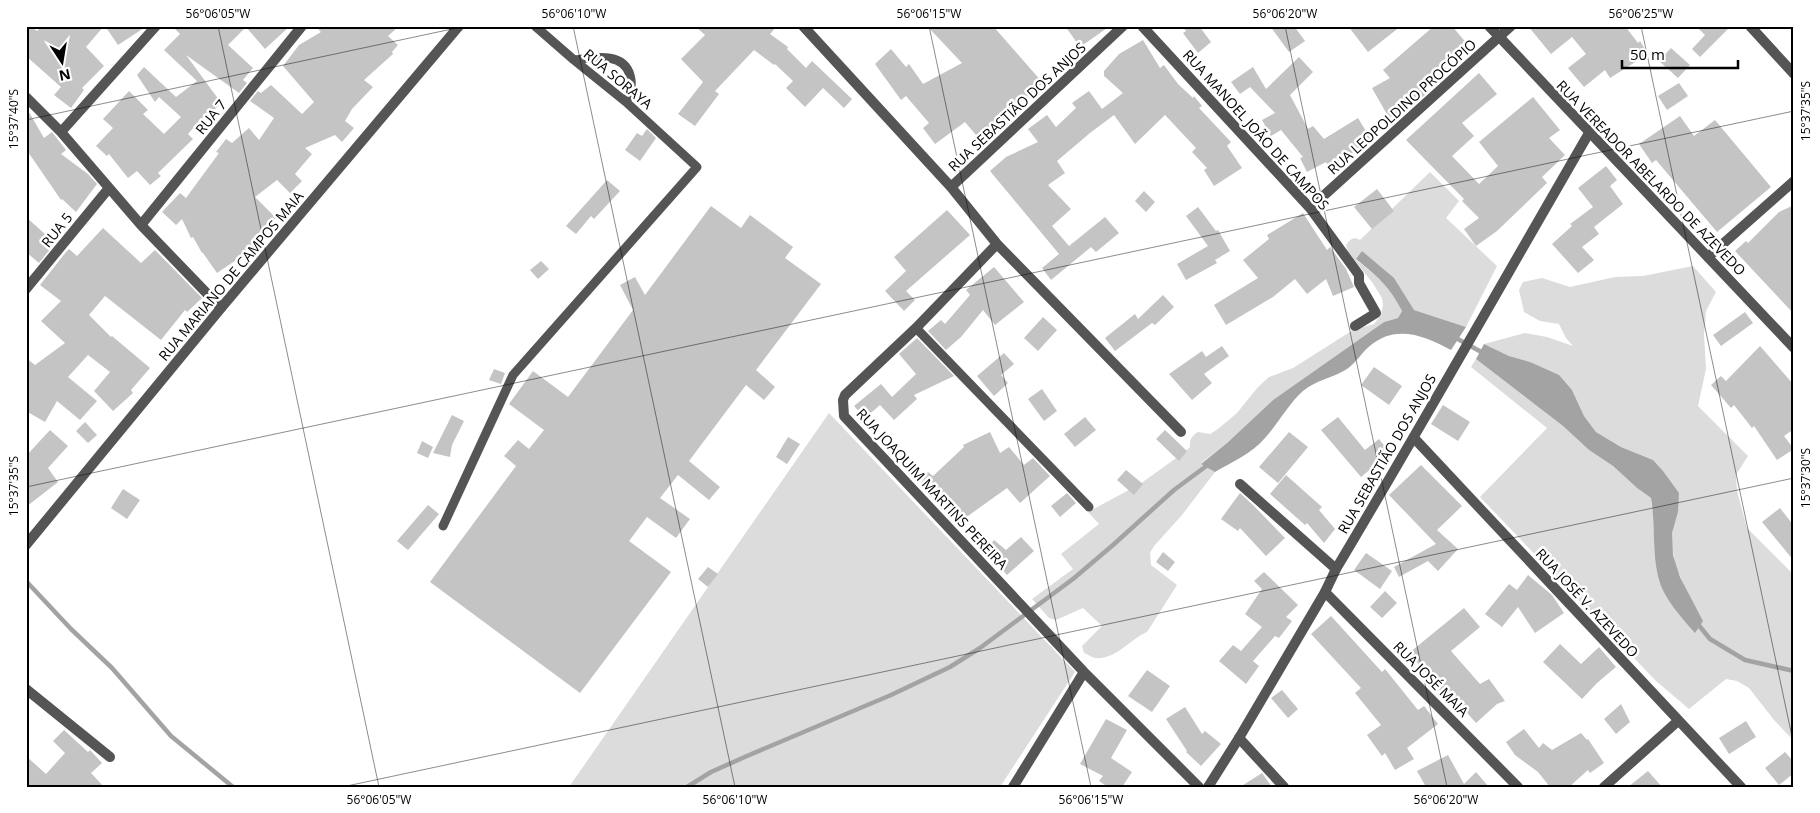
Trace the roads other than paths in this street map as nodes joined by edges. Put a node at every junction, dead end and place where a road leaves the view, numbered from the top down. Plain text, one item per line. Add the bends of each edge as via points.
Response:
1 (156, 26) edge
2 (302, 26) edge
3 (459, 26) edge
4 (535, 26) edge
5 (803, 26) edge
6 (1123, 26) edge
7 (1142, 26) edge
8 (1489, 26) edge
9 (1511, 26) edge
10 (1750, 26) edge
11 (1500, 37) junction
12 (574, 60) junction
13 (1794, 74) edge
14 (26, 97) edge
15 (626, 102) junction
16 (61, 132) junction
17 (1589, 133) junction
18 (1794, 181) edge
19 (951, 187) junction
20 (109, 188) junction
21 (1310, 208) junction
22 (141, 224) junction
23 (997, 244) junction
24 (1708, 257) junction
25 (26, 289) edge
26 (221, 308) junction
27 (1355, 326) dead end
28 (916, 328) junction
29 (1794, 348) edge
30 (1181, 432) dead end
31 (1414, 438) junction
32 (1240, 484) dead end
33 (1089, 507) dead end
34 (443, 526) dead end
35 (26, 545) edge
36 (1336, 569) junction
37 (1325, 592) junction
38 (1084, 672) junction
39 (26, 689) edge
40 (1678, 721) junction
41 (1239, 738) junction
42 (110, 757) dead end
43 (1013, 787) edge
44 (1199, 787) edge
45 (1208, 787) edge
46 (1284, 787) edge
47 (1518, 787) edge
48 (1604, 787) edge
49 (1741, 787) edge

1 - 16 street
2 - 22 street, RUA 7
3 - 26 street, RUA MARIANO DE CAMPOS MAIA
4 - 12 lane, RUA SORAYA
5 - 19 street
6 - 19 street, RUA SEBASTIÃO DOS ANJOS
7 - 21 street, RUA MANOEL JOÃO DE CAMPOS
8 - 11 street, RUA VEREADOR ABELARDO DE AZEVEDO
9 - 11 street, RUA LEOPOLDINO PROCÓPIO
10 - 13 street
11 - 17 street, RUA VEREADOR ABELARDO DE AZEVEDO
11 - 21 street, RUA LEOPOLDINO PROCÓPIO
12 - 15 lane, RUA SORAYA
12 - 15 lane via 606,58 621,62 628,68 631,80 631,92
14 - 16 street
15 - 34 lane, RUA SORAYA via 696,167 513,375
16 - 20 street
17 - 24 street, RUA VEREADOR ABELARDO DE AZEVEDO
17 - 31 street, RUA SEBASTIÃO DOS ANJOS
18 - 24 street
19 - 23 street
20 - 22 street
20 - 25 street, RUA 5
21 - 27 street, RUA MANOEL JOÃO DE CAMPOS via 1359,275 1359,283 1376,313
22 - 26 street
23 - 28 street, RUA JOAQUIM MARTINS PEREIRA
23 - 30 street
24 - 29 street, RUA VEREADOR ABELARDO DE AZEVEDO
26 - 35 street, RUA MARIANO DE CAMPOS MAIA
28 - 33 lane
28 - 38 street, RUA JOAQUIM MARTINS PEREIRA via 845,395 844,416
31 - 36 street, RUA SEBASTIÃO DOS ANJOS
31 - 40 street, RUA JOSÉ V. AZEVEDO
32 - 36 street
36 - 37 street, RUA SEBASTIÃO DOS ANJOS
37 - 41 street, RUA SEBASTIÃO DOS ANJOS
37 - 47 street, RUA JOSÉ MAIA
38 - 43 street
38 - 44 street, RUA JOAQUIM MARTINS PEREIRA
39 - 42 street
40 - 48 street
40 - 49 street, RUA JOSÉ V. AZEVEDO
41 - 45 street, RUA SEBASTIÃO DOS ANJOS
41 - 46 street

